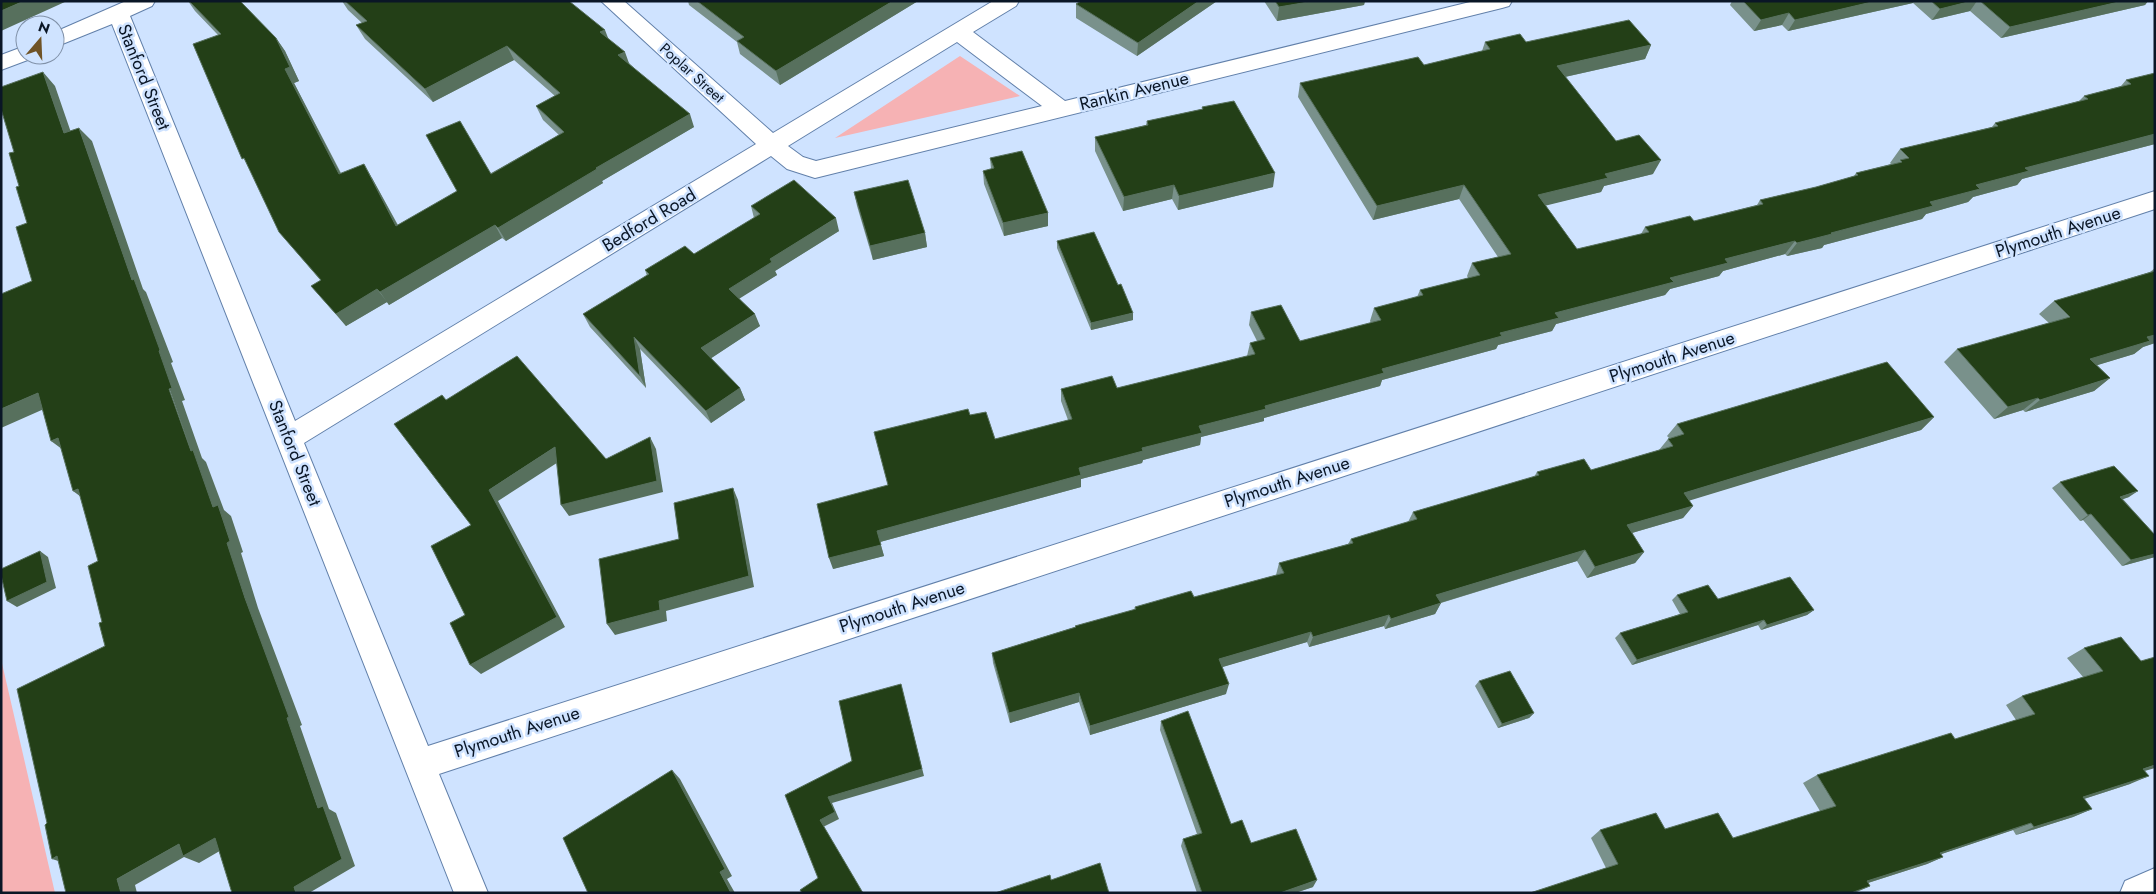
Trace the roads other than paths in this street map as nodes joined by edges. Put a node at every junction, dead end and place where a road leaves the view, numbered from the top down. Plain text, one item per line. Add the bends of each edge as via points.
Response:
1 (145, 1) edge
2 (611, 1) edge
3 (1009, 1) edge
4 (1502, 1) edge
5 (118, 13) junction
6 (958, 32) junction
7 (65, 36) edge
8 (15, 57) edge
9 (1, 63) edge
10 (1061, 109) junction
11 (772, 145) junction
12 (2155, 200) edge
13 (289, 438) junction
14 (420, 764) junction
15 (2155, 885) edge
16 (471, 893) edge
17 (2137, 893) edge

1 - 5 street
2 - 11 street, Poplar Street
3 - 6 street, Bedford Road
4 - 10 street, Rankin Avenue
5 - 7 street
5 - 13 street, Stanford Street
6 - 10 street
6 - 11 street, Bedford Road
8 - 9 street
10 - 11 street, Rankin Avenue via 815,170 794,163
11 - 13 street, Bedford Road
12 - 14 street, Plymouth Avenue
13 - 14 street, Stanford Street
14 - 16 street, Stanford Street
15 - 17 street

